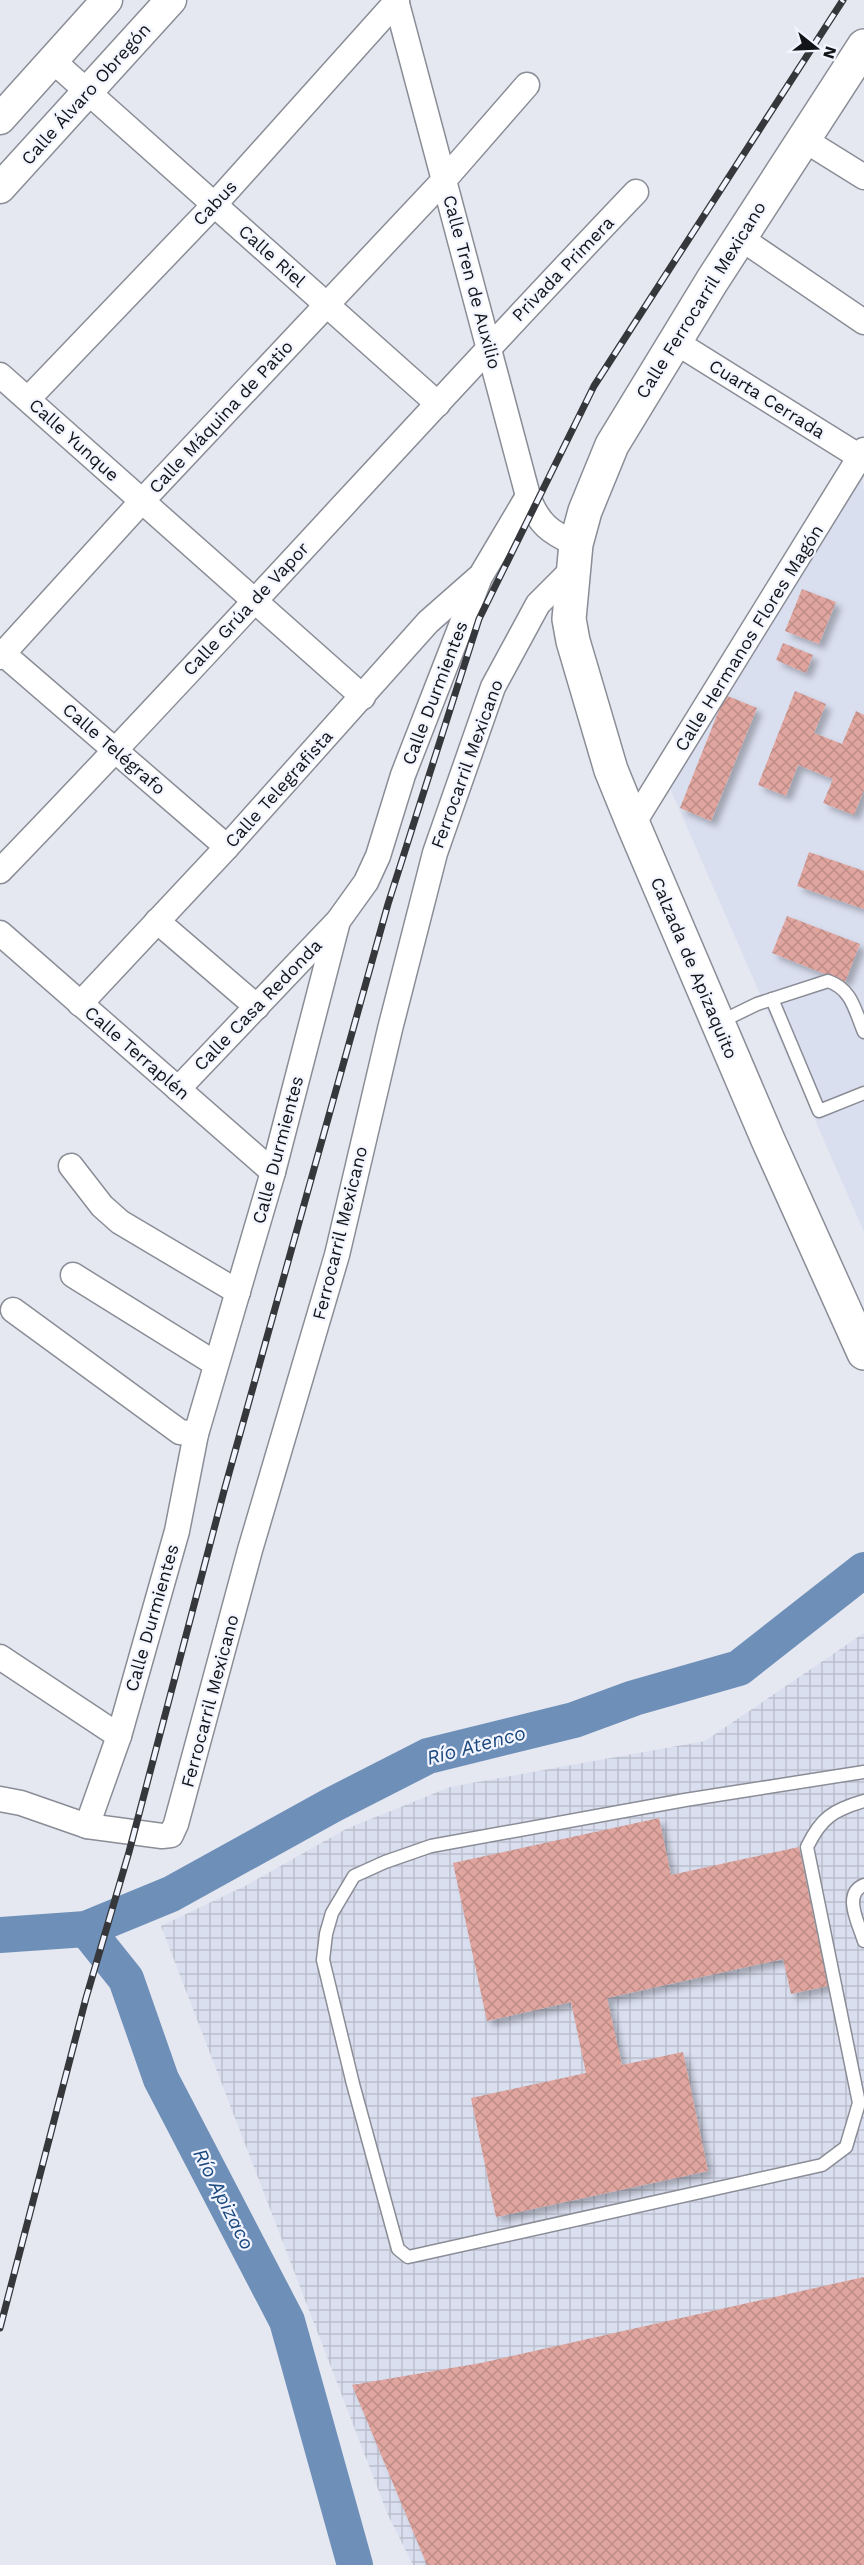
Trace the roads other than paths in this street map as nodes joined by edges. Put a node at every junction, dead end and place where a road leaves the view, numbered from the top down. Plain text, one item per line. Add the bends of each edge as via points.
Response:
1 (107, 0) edge
2 (171, 0) edge
3 (396, 0) edge
4 (864, 46) edge
5 (52, 60) junction
6 (527, 85) dead end
7 (88, 92) junction
8 (0, 119) edge
9 (803, 139) junction
10 (864, 177) edge
11 (445, 179) junction
12 (0, 188) edge
13 (636, 192) dead end
14 (214, 205) junction
15 (739, 237) junction
16 (327, 305) junction
17 (864, 322) edge
18 (674, 341) junction
19 (490, 346) junction
20 (0, 375) edge
21 (28, 399) junction
22 (438, 404) junction
23 (862, 454) edge
24 (528, 496) junction
25 (142, 501) junction
26 (574, 557) junction
27 (480, 577) junction
28 (254, 600) junction
29 (1, 654) edge
30 (363, 697) junction
31 (116, 751) junction
32 (633, 824) junction
33 (227, 847) junction
34 (0, 871) edge
35 (157, 921) junction
36 (338, 921) junction
37 (0, 933) edge
38 (772, 999) junction
39 (80, 1004) junction
40 (257, 1007) junction
41 (718, 1023) junction
42 (864, 1032) edge
43 (178, 1089) junction
44 (864, 1093) edge
45 (71, 1167) dead end
46 (273, 1173) junction
47 (73, 1275) dead end
48 (238, 1292) junction
49 (14, 1311) dead end
50 (864, 1353) edge
51 (216, 1364) junction
52 (196, 1434) junction
53 (0, 1657) edge
54 (119, 1736) junction
55 (864, 1772) edge
56 (0, 1799) edge
57 (864, 1801) edge
58 (87, 1826) junction
59 (864, 1885) edge
60 (864, 1941) edge

1 - 5 street
2 - 7 street, Calle Álvaro Obregón
3 - 11 street, Calle Tren de Auxilio
3 - 14 street, Cabus
4 - 9 main road, Calle Ferrocarril Mexicano
5 - 7 street, Calle Riel
5 - 8 street
6 - 11 street, Calle Máquina de Patio
7 - 12 street, Calle Álvaro Obregón
7 - 14 street, Calle Riel
9 - 10 street
9 - 15 main road, Calle Ferrocarril Mexicano
11 - 16 street, Calle Máquina de Patio
11 - 19 street, Calle Tren de Auxilio
13 - 19 street, Privada Primera
14 - 16 street, Calle Riel
14 - 21 street, Cabus
15 - 17 street
15 - 18 main road, Calle Ferrocarril Mexicano
16 - 22 street, Calle Riel
16 - 25 street, Calle Máquina de Patio
18 - 23 street, Cuarta Cerrada
18 - 26 main road, Calle Ferrocarril Mexicano via 612,445 585,511
19 - 22 street, Calle Grúa de Vapor
19 - 24 street, Calle Tren de Auxilio
20 - 21 street, Calle Yunque
21 - 25 street, Calle Yunque
22 - 28 street, Calle Grúa de Vapor
23 - 32 street, Calle Hermanos Flores Magón
24 - 26 street, Calle Tren de Auxilio via 533,511
24 - 27 street, Calle Durmientes
25 - 28 street, Calle Yunque
25 - 29 street, Calle Máquina de Patio
26 - 32 main road, Calzada de Apizaquito via 569,619 573,641 611,770
26 - 58 street, Ferrocarril Mexicano via 538,604 493,687 435,853 337,1255 250,1550 176,1824 171,1834 162,1836
27 - 30 street, Calle Telegrafista via 428,622
27 - 36 street, Calle Durmientes via 403,775 378,856 366,882
28 - 30 street, Calle Yunque
28 - 31 street, Calle Grúa de Vapor
29 - 31 street, Calle Telégrafo
30 - 33 street, Calle Telegrafista
31 - 33 street, Calle Telégrafo
31 - 34 street, Calle Grúa de Vapor
32 - 41 main road, Calzada de Apizaquito
33 - 35 street, Calle Telegrafista
35 - 39 street, Calle Telegrafista
35 - 40 street
36 - 40 street, Calle Casa Redonda
36 - 46 street, Calle Durmientes
37 - 39 street, Calle Terraplén
38 - 41 lane
38 - 42 lane via 828,981 846,991
38 - 44 lane via 819,1111
39 - 43 street, Calle Terraplén
40 - 43 street, Calle Casa Redonda
41 - 50 main road, Calzada de Apizaquito
43 - 46 street, Calle Terraplén
45 - 48 street via 120,1222
46 - 48 street, Calle Durmientes
47 - 51 street
48 - 51 street, Calle Durmientes
49 - 52 street via 180,1432
51 - 52 street, Calle Durmientes
52 - 54 street, Calle Durmientes via 177,1531
53 - 54 street
54 - 58 street, Calle Durmientes
55 - 57 lane via 430,1846 354,1876 332,1913 323,1960 398,2249 408,2257 811,2167 846,2147 859,2103 807,1847 815,1830 829,1816
56 - 58 street, Ferrocarril Mexicano
59 - 60 lane via 851,1899

